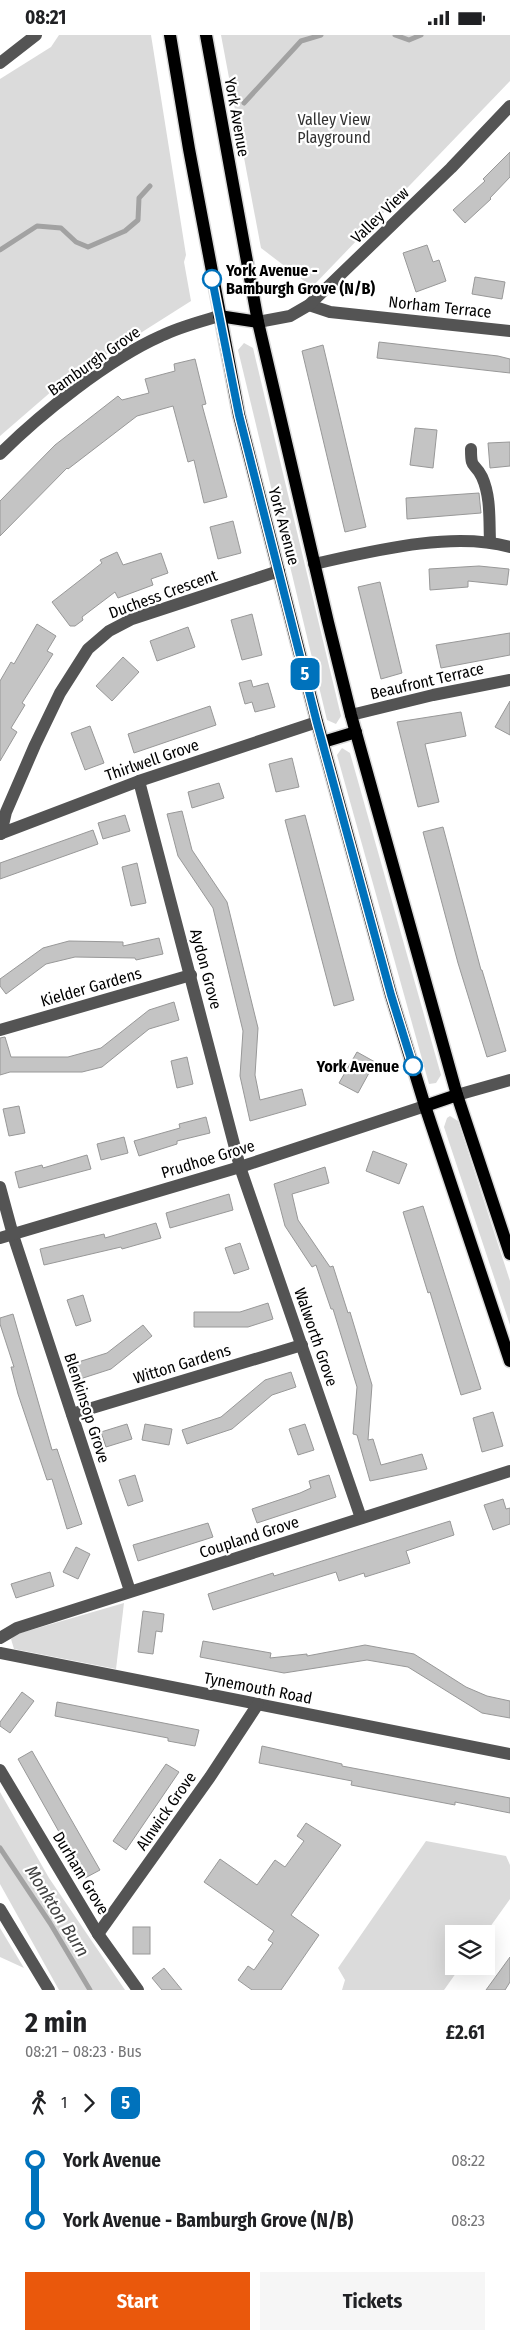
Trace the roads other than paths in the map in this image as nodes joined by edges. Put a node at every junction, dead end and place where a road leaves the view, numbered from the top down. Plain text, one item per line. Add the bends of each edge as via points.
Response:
1 (36, 35) edge
2 (170, 35) edge
3 (206, 35) edge
4 (0, 63) edge
5 (510, 106) edge
6 (309, 305) junction
7 (219, 316) junction
8 (258, 322) junction
9 (510, 331) edge
10 (471, 449) dead end
11 (0, 454) edge
12 (490, 541) junction
13 (510, 547) edge
14 (314, 564) junction
15 (279, 571) junction
16 (510, 680) edge
17 (352, 715) junction
18 (317, 723) junction
19 (356, 732) junction
20 (323, 743) junction
21 (139, 781) junction
22 (1, 834) edge
23 (191, 975) junction
24 (0, 1030) edge
25 (510, 1079) edge
26 (458, 1095) junction
27 (425, 1106) junction
28 (240, 1167) junction
29 (0, 1187) edge
30 (13, 1235) junction
31 (0, 1238) edge
32 (510, 1254) edge
33 (302, 1345) junction
34 (510, 1361) edge
35 (72, 1415) junction
36 (510, 1471) edge
37 (361, 1518) junction
38 (130, 1591) junction
39 (0, 1638) edge
40 (0, 1653) edge
41 (258, 1704) junction
42 (510, 1754) edge
43 (0, 1770) edge
44 (0, 1909) edge
45 (98, 1934) junction
46 (49, 1990) edge
47 (138, 1990) edge

1 - 4 street
2 - 7 main road, York Avenue
3 - 8 main road, York Avenue
5 - 6 street, Valley View via 451,168
6 - 8 street, Valley View via 290,316
6 - 9 street, Norham Terrace via 330,312
7 - 8 main road
7 - 11 street, Bamburgh Grove via 160,336 131,351 89,380
7 - 15 main road, York Avenue via 239,415
8 - 14 main road, York Avenue
10 - 12 street via 471,465 482,477 489,502
12 - 13 street
12 - 14 street via 425,544
14 - 17 main road, York Avenue
15 - 18 main road, York Avenue
15 - 22 street, Duchess Crescent via 132,619 109,631 88,649 60,693 35,745 6,812
16 - 17 street, Beaufront Terrace
17 - 19 main road, York Avenue
18 - 20 main road, York Avenue
18 - 21 street, Thirlwell Grove
19 - 20 main road
19 - 26 main road, York Avenue
20 - 27 main road, York Avenue via 391,995
21 - 22 street, Thirlwell Grove
21 - 23 street, Aydon Grove
23 - 24 street, Kielder Gardens
23 - 28 street, Aydon Grove
25 - 26 street
26 - 27 main road
26 - 32 main road, York Avenue
27 - 28 street, Prudhoe Grove
27 - 34 main road, York Avenue
28 - 30 street, Prudhoe Grove
28 - 33 street, Walworth Grove
29 - 30 street, Blenkinsop Grove
30 - 31 street, Prudhoe Grove
30 - 35 street, Blenkinsop Grove
33 - 35 street, Witton Gardens
33 - 37 street, Walworth Grove
35 - 38 street, Blenkinsop Grove
36 - 37 street, Coupland Grove
37 - 38 street, Coupland Grove
38 - 39 street, Coupland Grove via 17,1628
40 - 41 street, Tynemouth Road
41 - 42 street, Tynemouth Road
41 - 45 street, Alnwick Grove
43 - 45 street, Durham Grove
44 - 46 street
45 - 47 street, Durham Grove

